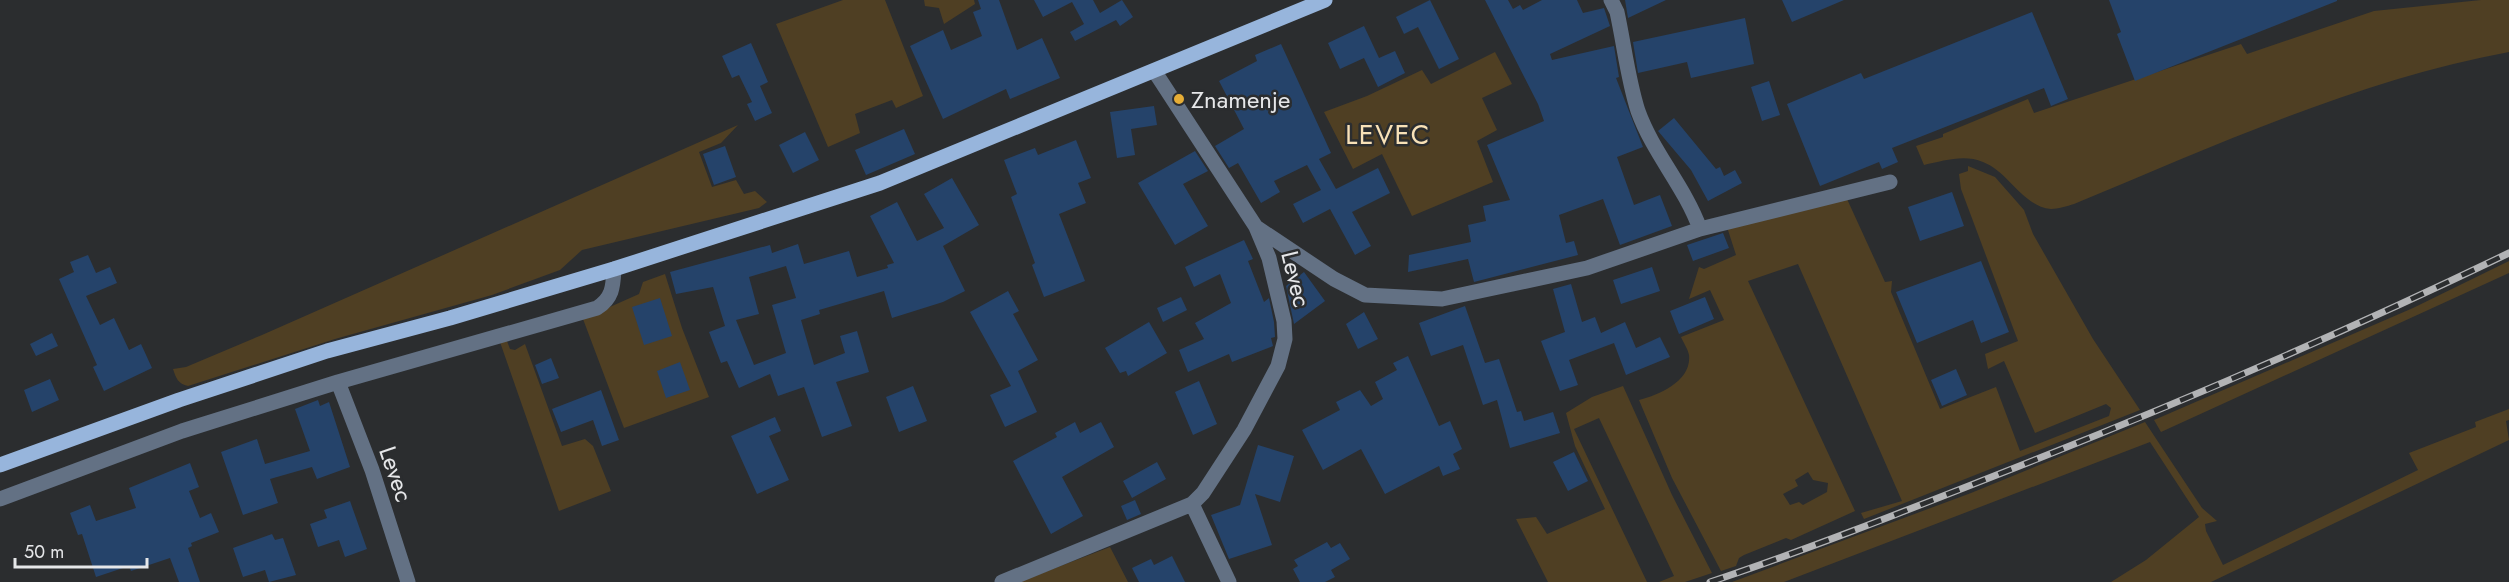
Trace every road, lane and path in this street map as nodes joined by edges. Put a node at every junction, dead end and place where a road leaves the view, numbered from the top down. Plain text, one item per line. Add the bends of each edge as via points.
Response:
1 (1325, 0) edge
2 (1611, 0) edge
3 (1155, 72) junction
4 (1890, 182) dead end
5 (1256, 226) junction
6 (1700, 229) junction
7 (614, 269) junction
8 (338, 382) junction
9 (0, 465) edge
10 (0, 499) edge
11 (1192, 504) junction
12 (408, 582) edge
13 (1002, 582) edge
14 (1229, 582) edge

1 - 3 main road
2 - 6 street via 1638,111
3 - 5 street, Levec
3 - 7 main road via 880,183
4 - 6 street
5 - 6 street via 1365,296 1442,299 1587,268
5 - 11 street, Levec via 1269,258 1285,339 1278,366 1244,430
7 - 8 street via 613,289 607,302 597,308
7 - 9 main road via 327,351
8 - 10 street via 182,431
8 - 12 street, Levec via 372,470
11 - 13 street, Levec
11 - 14 street

